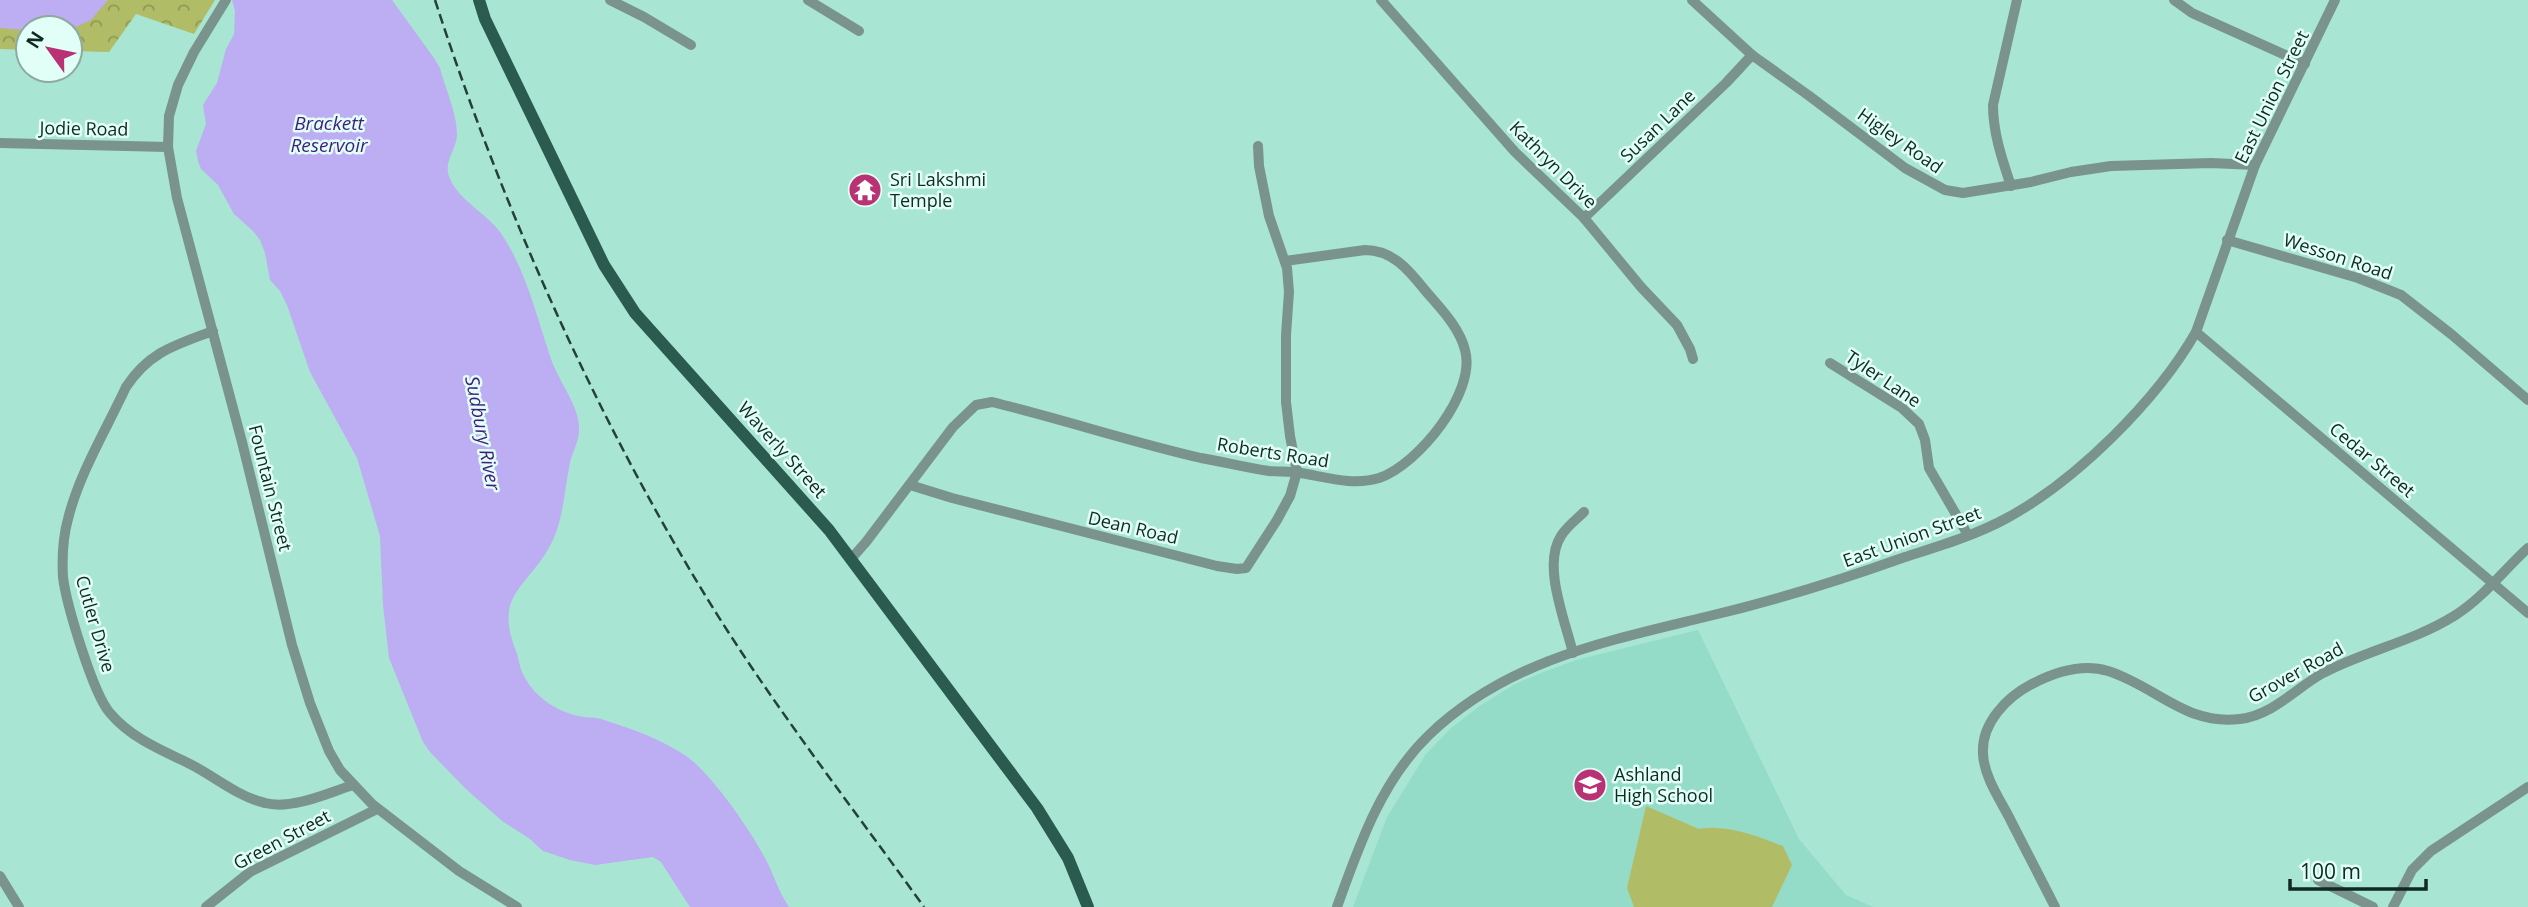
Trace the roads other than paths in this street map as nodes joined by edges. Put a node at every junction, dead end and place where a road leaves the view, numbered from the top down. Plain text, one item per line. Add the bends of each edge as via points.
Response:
1 (479, 0) edge
2 (610, 0) edge
3 (808, 0) edge
4 (1381, 0) edge
5 (1692, 0) edge
6 (2017, 0) edge
7 (2174, 0) edge
8 (2335, 0) edge
9 (225, 1) edge
10 (859, 31) dead end
11 (691, 45) dead end
12 (1752, 55) junction
13 (2305, 64) junction
14 (0, 143) edge
15 (1258, 146) dead end
16 (168, 147) junction
17 (2255, 165) junction
18 (2011, 186) junction
19 (1584, 218) junction
20 (2227, 240) junction
21 (1285, 261) junction
22 (213, 331) junction
23 (2196, 332) junction
24 (1693, 359) dead end
25 (1830, 363) dead end
26 (2528, 400) edge
27 (1297, 472) junction
28 (910, 485) junction
29 (1584, 512) dead end
30 (1968, 534) junction
31 (2528, 548) edge
32 (851, 559) junction
33 (2492, 582) junction
34 (2528, 612) edge
35 (1573, 653) junction
36 (353, 785) junction
37 (2528, 788) edge
38 (377, 809) junction
39 (0, 876) edge
40 (2318, 880) dead end
41 (19, 907) edge
42 (206, 907) edge
43 (517, 907) edge
44 (1088, 907) edge
45 (1337, 907) edge
46 (2055, 907) edge
47 (2373, 907) edge
48 (2393, 907) edge

1 - 32 main road, Waverly Street via 618,289
2 - 11 street
3 - 10 street
4 - 19 street, Kathryn Drive via 1515,152
5 - 12 street, Higley Road
6 - 18 street via 1993,105 1999,150
7 - 13 street
8 - 13 street, East Union Street
9 - 16 street, Fountain Street via 178,85 169,117
12 - 18 street, Higley Road via 1928,182 1963,193
12 - 19 street, Susan Lane
13 - 17 street, East Union Street
14 - 16 street, Jodie Road
15 - 21 street via 1269,216
16 - 22 street, Fountain Street
17 - 18 street, Higley Road via 2111,166
17 - 20 street, East Union Street
19 - 24 street, Kathryn Drive via 1676,325
20 - 23 street, East Union Street
20 - 26 street, Wesson Road via 2401,295
21 - 27 street via 1289,292 1286,402
21 - 27 street, Roberts Road via 1365,250 1389,254 1442,310 1466,352 1466,374 1457,400 1441,426 1404,462 1380,477 1356,482
22 - 36 street, Fountain Street via 303,680 329,751
22 - 36 street, Cutler Drive via 170,347 134,374 82,480 64,545 63,578 77,632 107,710 144,742 267,804
23 - 30 street, East Union Street via 2154,392 2080,466 2007,518
23 - 33 street, Cedar Street
25 - 30 street, Tyler Lane via 1902,408 1919,424 1929,468
27 - 28 street, Roberts Road via 1199,457 992,402 966,413
27 - 28 street, Dean Road via 1290,496 1253,559 1237,569
28 - 32 street, Roberts Road
29 - 35 street via 1560,537 1553,558
30 - 35 street, East Union Street via 1770,602
31 - 33 street, Grover Road
32 - 44 main road, Waverly Street via 1037,808 1068,858
33 - 34 street, Cedar Street
33 - 46 street, Grover Road via 2465,609 2442,623 2335,667 2254,716 2228,720 2196,716 2098,668 2059,672 2017,692 1993,719 1983,753 1992,785
35 - 45 street, East Union Street via 1495,685 1427,736 1401,767 1374,812
36 - 38 street, Fountain Street
37 - 48 street via 2431,851 2406,880
38 - 42 street, Green Street via 250,872
38 - 43 street, Fountain Street via 459,871
39 - 41 street
40 - 47 street

